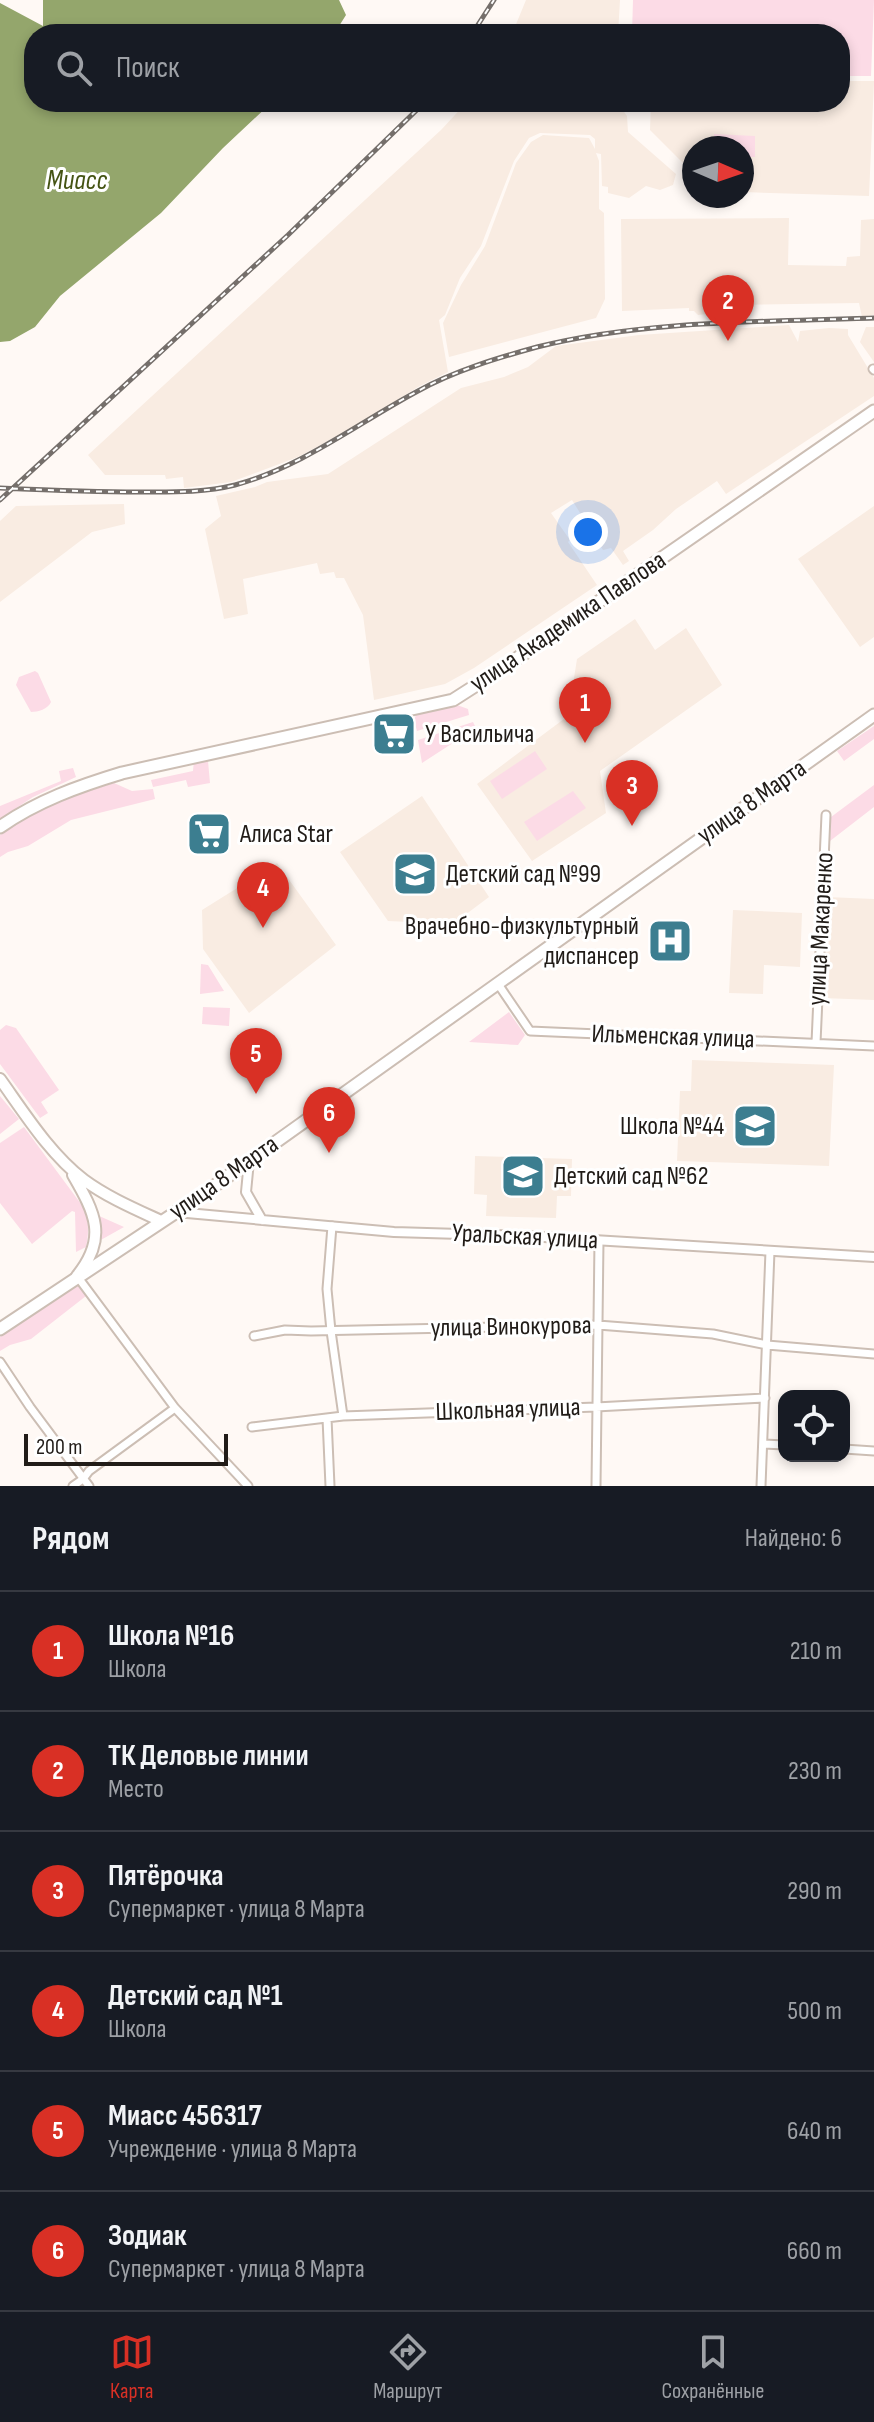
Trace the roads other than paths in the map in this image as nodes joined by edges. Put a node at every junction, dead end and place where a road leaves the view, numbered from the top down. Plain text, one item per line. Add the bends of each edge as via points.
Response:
1 (874, 411) edge
2 (874, 715) edge
3 (826, 815) dead end
4 (0, 827) edge
5 (498, 984) junction
6 (816, 1043) junction
7 (874, 1046) edge
8 (0, 1079) edge
9 (249, 1160) junction
10 (68, 1166) junction
11 (176, 1212) junction
12 (262, 1220) junction
13 (161, 1221) junction
14 (332, 1226) junction
15 (599, 1241) junction
16 (770, 1251) junction
17 (874, 1257) edge
18 (77, 1276) junction
19 (598, 1325) junction
20 (0, 1329) edge
21 (331, 1331) junction
22 (254, 1336) dead end
23 (767, 1345) junction
24 (874, 1354) edge
25 (0, 1362) edge
26 (765, 1398) junction
27 (596, 1407) junction
28 (175, 1408) junction
29 (343, 1416) junction
30 (327, 1418) junction
31 (252, 1427) dead end
32 (764, 1444) junction
33 (778, 1445) edge
34 (850, 1449) edge
35 (874, 1451) edge
36 (83, 1479) junction
37 (73, 1486) edge
38 (89, 1486) edge
39 (248, 1486) edge
40 (330, 1486) edge
41 (596, 1486) edge
42 (761, 1486) edge

1 - 4 main road, улица Академика Павлова via 453,700 122,773 81,785
2 - 5 main road, улица 8 Марта
3 - 6 street, улица Макаренко
5 - 6 street, Ильменская улица via 530,1031
5 - 9 main road, улица 8 Марта
6 - 7 street, Ильменская улица
8 - 10 main road
9 - 11 main road, улица 8 Марта
9 - 12 street via 246,1192
10 - 13 main road via 96,1188
10 - 18 main road via 92,1208 95,1226 95,1247
11 - 12 street, Уральская улица
11 - 13 main road, улица 8 Марта
12 - 14 street, Уральская улица
13 - 18 main road, улица 8 Марта
14 - 15 street, Уральская улица
14 - 21 street via 327,1289
15 - 16 street, Уральская улица
15 - 19 street
16 - 17 street, Уральская улица
16 - 23 street
18 - 20 main road, улица 8 Марта
18 - 28 street
19 - 21 street, улица Винокурова
19 - 23 street, улица Винокурова via 713,1334
19 - 27 street
21 - 22 street, улица Винокурова
21 - 29 street
23 - 24 street, улица Винокурова
23 - 26 street
25 - 36 street
26 - 27 street, Школьная улица
26 - 32 street
27 - 29 street, Школьная улица
27 - 41 street
28 - 36 street
28 - 39 street
29 - 30 street, Школьная улица
30 - 31 street, Школьная улица
30 - 40 street
32 - 33 street
32 - 42 street
34 - 35 street
36 - 37 street
36 - 38 street

